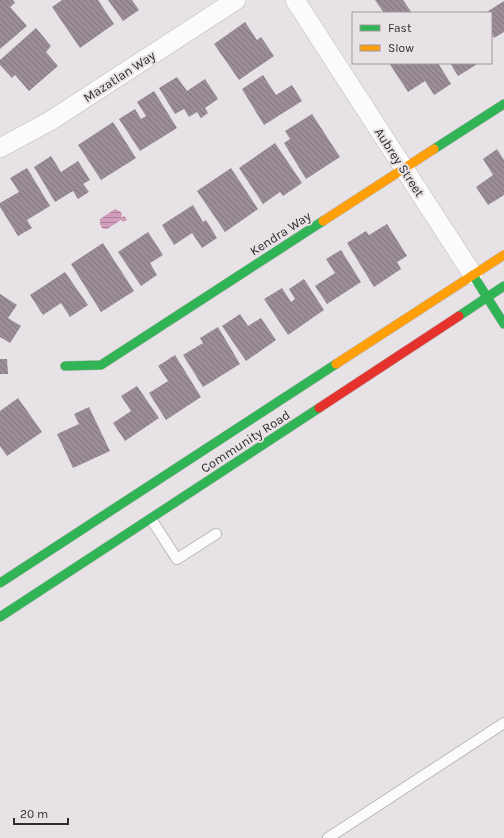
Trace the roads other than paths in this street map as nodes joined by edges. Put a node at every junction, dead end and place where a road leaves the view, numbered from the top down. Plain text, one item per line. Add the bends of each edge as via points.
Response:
1 (236, 0) edge
2 (295, 0) edge
3 (504, 104) edge
4 (0, 148) edge
5 (404, 168) junction
6 (504, 255) edge
7 (473, 275) junction
8 (504, 286) edge
9 (495, 299) edge
10 (504, 324) edge
11 (65, 366) dead end
12 (151, 519) junction
13 (216, 534) dead end
14 (0, 583) edge
15 (0, 617) edge
16 (504, 723) edge
17 (328, 838) edge

1 - 4 street, Mazatlan Way via 50,121
2 - 5 street, Aubrey Street
3 - 5 main road, Kendra Way
5 - 7 street, Aubrey Street
5 - 11 main road, Kendra Way via 101,365
6 - 7 main road, Community Road
7 - 9 main road, Aubrey Street
7 - 14 main road, Community Road
8 - 9 main road, Community Road
9 - 10 main road, Aubrey Street
9 - 12 main road, Community Road
12 - 13 lane via 177,559
12 - 15 main road, Community Road
16 - 17 lane

